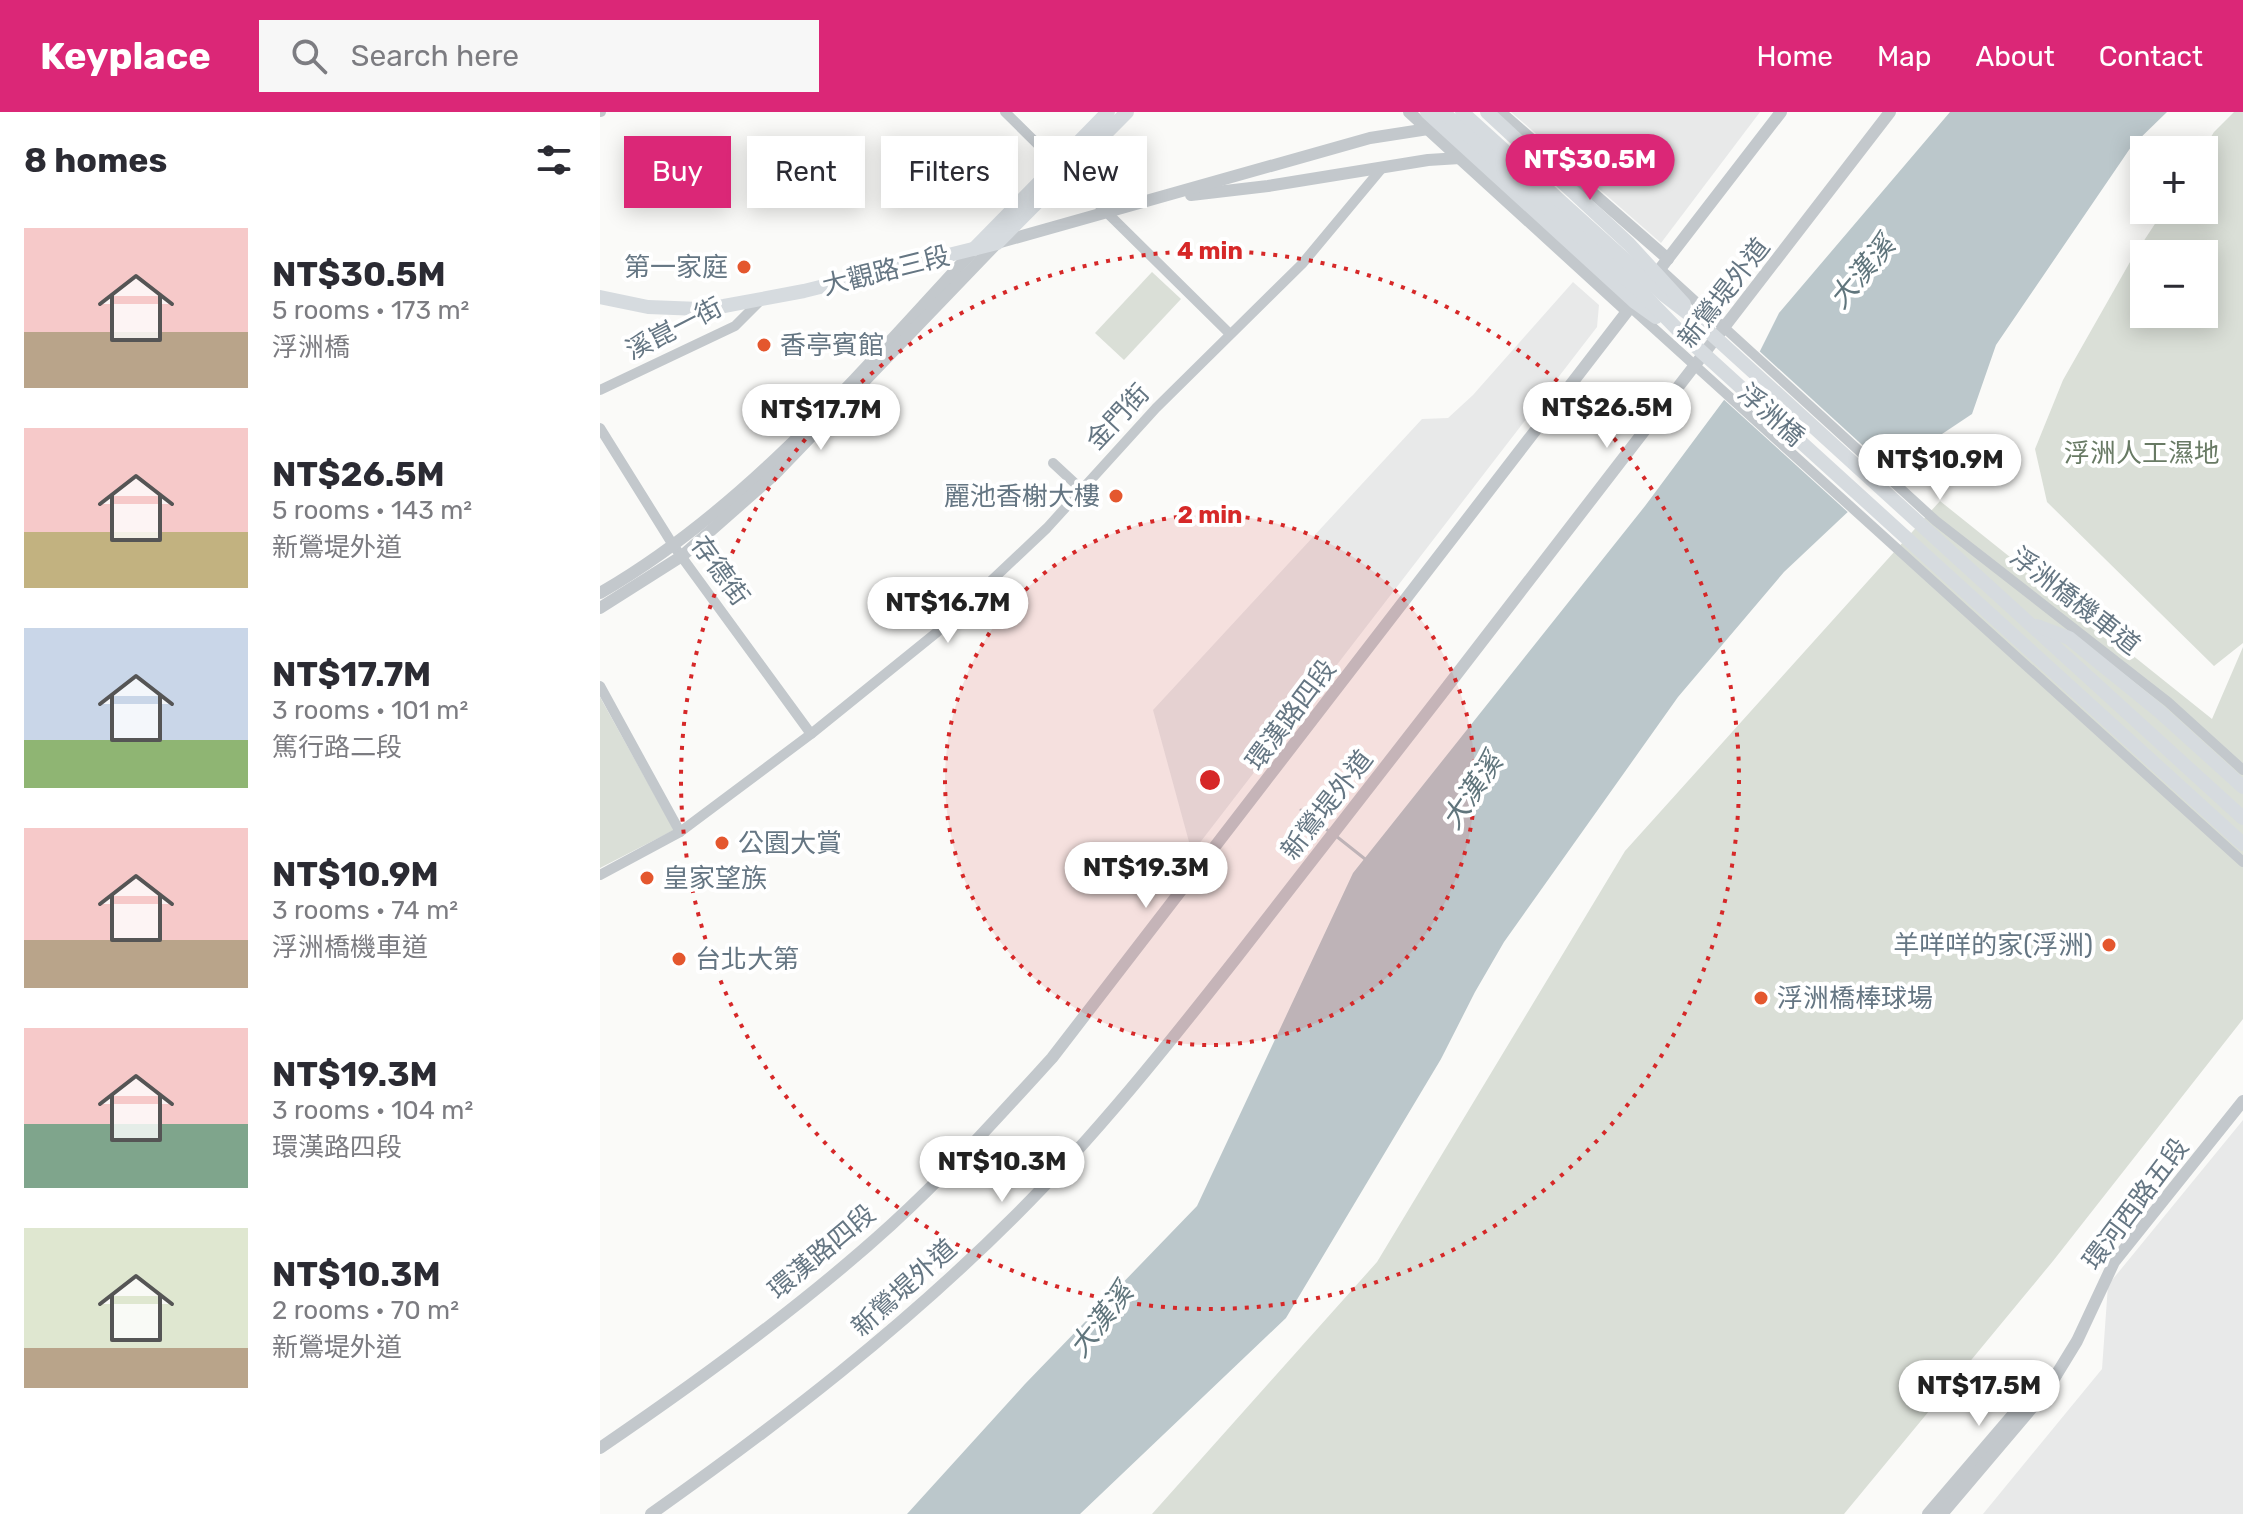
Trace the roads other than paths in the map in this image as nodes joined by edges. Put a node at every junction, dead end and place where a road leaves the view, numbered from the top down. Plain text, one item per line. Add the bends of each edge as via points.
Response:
1 (1005, 112) edge
2 (1108, 112) edge
3 (1127, 112) edge
4 (1409, 112) edge
5 (1420, 112) edge
6 (1427, 112) edge
7 (1443, 112) edge
8 (1462, 112) edge
9 (1469, 112) edge
10 (1487, 112) edge
11 (1500, 112) edge
12 (1781, 112) edge
13 (1890, 112) edge
14 (1428, 129) junction
15 (1089, 136) edge
16 (1100, 136) edge
17 (1034, 140) edge
18 (1460, 158) junction
19 (1287, 162) junction
20 (1382, 168) junction
21 (1296, 182) junction
22 (1034, 195) edge
23 (1168, 197) junction
24 (1596, 198) junction
25 (1034, 201) edge
26 (1105, 208) edge
27 (1110, 213) junction
28 (997, 243) junction
29 (1629, 244) junction
30 (1558, 247) junction
31 (974, 250) junction
32 (1668, 259) junction
33 (600, 297) edge
34 (762, 299) junction
35 (1627, 311) junction
36 (1695, 319) junction
37 (1229, 333) junction
38 (1681, 333) junction
39 (600, 390) edge
40 (600, 428) edge
41 (1053, 463) dead end
42 (1081, 489) junction
43 (673, 545) junction
44 (682, 556) junction
45 (600, 593) edge
46 (600, 608) edge
47 (2029, 623) junction
48 (2119, 665) junction
49 (600, 686) edge
50 (811, 734) junction
51 (2243, 770) edge
52 (2243, 778) edge
53 (2243, 787) edge
54 (2243, 818) edge
55 (680, 832) junction
56 (2243, 844) edge
57 (2243, 862) edge
58 (600, 875) edge
59 (2243, 1101) edge
60 (2056, 1375) junction
61 (600, 1448) edge
62 (651, 1514) edge
63 (1928, 1514) edge
64 (1942, 1514) edge

1 - 17 street
2 - 15 main road
3 - 16 main road
4 - 14 street
5 - 57 street
6 - 38 main road via 1635,302
7 - 38 main road, 浮洲橋
8 - 36 main road, 浮洲橋
9 - 14 street, 大觀路三段
10 - 29 main road
11 - 24 street
12 - 32 street, 環漢路四段
13 - 62 street, 新鶯堤外道 via 1352,810 1085,1142 936,1292 733,1456
14 - 18 street
14 - 19 street, 大觀路三段 via 1370,138
18 - 20 street, 大觀路三段
18 - 30 street
19 - 21 street via 1285,172
19 - 23 street, 大觀路三段
20 - 21 street, 大觀路三段
20 - 37 street, 金門街 via 1302,264
21 - 23 street, 大觀路三段
22 - 31 main road
23 - 27 street, 大觀路三段
24 - 30 street via 1603,207 1574,247
24 - 32 street
25 - 28 main road
26 - 27 street
27 - 28 street, 大觀路三段
27 - 37 street
28 - 31 main road, 大觀路三段
28 - 44 street via 774,475
29 - 36 main road
29 - 48 street, 浮洲橋機車道 via 1936,521
30 - 35 street
31 - 34 main road, 大觀路三段
31 - 43 street via 842,391 751,480
32 - 35 street, 環漢路四段
33 - 34 main road, 大觀路三段 via 648,307 700,309
34 - 39 street, 溪崑一街 via 735,326
35 - 61 street, 環漢路四段 via 1052,1058 958,1159 827,1280
36 - 47 main road, 浮洲橋
37 - 42 street, 金門街
38 - 56 main road, 浮洲橋
40 - 43 street, 存德街
41 - 42 street
42 - 50 street, 金門街 via 936,633
43 - 44 street, 存德街
43 - 45 street
44 - 46 street
44 - 50 street, 存德街
47 - 53 main road, 浮洲橋 via 2069,638
47 - 54 main road, 浮洲橋
48 - 51 street, 浮洲橋機車道
48 - 52 street
49 - 55 street
50 - 55 street, 金門街
55 - 58 street, 金門街
59 - 60 street, 環河西路五段 via 2114,1262
60 - 63 street via 2040,1383
60 - 64 street

